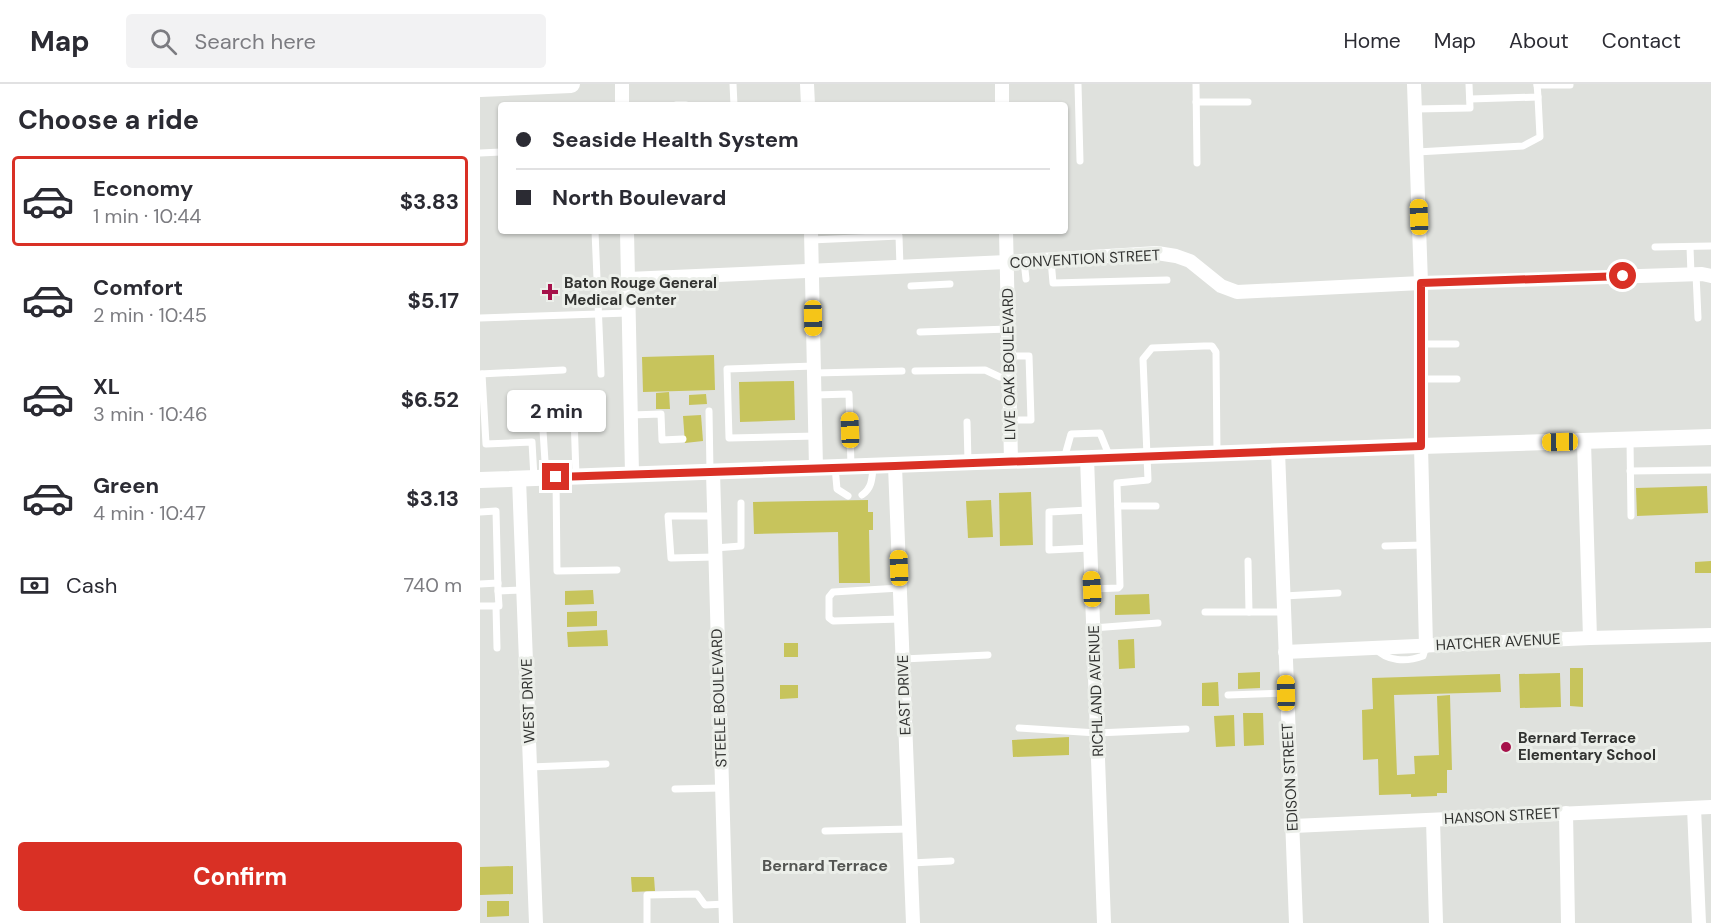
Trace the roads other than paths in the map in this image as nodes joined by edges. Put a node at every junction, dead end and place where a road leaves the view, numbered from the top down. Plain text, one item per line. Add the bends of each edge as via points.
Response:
1 (571, 84) edge
2 (622, 84) edge
3 (733, 84) edge
4 (807, 84) edge
5 (1002, 84) edge
6 (1078, 84) edge
7 (1196, 84) edge
8 (1414, 84) edge
9 (1469, 84) edge
10 (1537, 85) edge
11 (1570, 85) edge
12 (480, 88) edge
13 (1538, 97) junction
14 (1470, 99) junction
15 (622, 102) edge
16 (734, 102) edge
17 (808, 102) edge
18 (1002, 102) edge
19 (1196, 102) junction
20 (1248, 102) dead end
21 (1416, 109) junction
22 (498, 152) edge
23 (1417, 152) junction
24 (480, 153) edge
25 (1080, 161) dead end
26 (1197, 162) dead end
27 (595, 234) edge
28 (627, 234) edge
29 (902, 234) edge
30 (1006, 234) edge
31 (811, 235) edge
32 (1690, 246) junction
33 (1711, 246) edge
34 (1655, 247) dead end
35 (1051, 260) junction
36 (1024, 261) junction
37 (1007, 262) junction
38 (930, 266) junction
39 (900, 267) junction
40 (812, 270) junction
41 (1693, 274) junction
42 (1711, 276) edge
43 (628, 279) junction
44 (1026, 279) dead end
45 (1167, 280) dead end
46 (1421, 283) junction
47 (950, 284) dead end
48 (931, 285) junction
49 (911, 286) dead end
50 (480, 310) edge
51 (598, 313) junction
52 (628, 313) junction
53 (480, 318) edge
54 (1698, 318) dead end
55 (1009, 329) junction
56 (920, 332) dead end
57 (1421, 344) junction
58 (1456, 344) dead end
59 (1009, 356) junction
60 (814, 369) junction
61 (563, 370) dead end
62 (903, 371) dead end
63 (915, 371) dead end
64 (481, 374) edge
65 (601, 374) dead end
66 (1010, 377) junction
67 (1421, 379) junction
68 (1457, 379) dead end
69 (815, 394) junction
70 (709, 411) dead end
71 (631, 415) junction
72 (1010, 420) junction
73 (967, 422) dead end
74 (816, 436) junction
75 (1711, 437) edge
76 (682, 439) dead end
77 (1630, 440) junction
78 (1584, 442) junction
79 (1421, 446) junction
80 (1278, 452) junction
81 (1217, 454) junction
82 (1147, 456) junction
83 (1110, 458) junction
84 (1064, 459) junction
85 (1087, 459) junction
86 (1011, 461) junction
87 (968, 463) junction
88 (895, 466) junction
89 (843, 467) junction
90 (873, 467) junction
91 (816, 468) junction
92 (1711, 470) edge
93 (1630, 471) junction
94 (711, 472) junction
95 (632, 474) junction
96 (576, 476) junction
97 (539, 478) junction
98 (480, 480) edge
99 (862, 495) dead end
100 (848, 496) dead end
101 (741, 503) dead end
102 (1118, 506) junction
103 (1156, 506) dead end
104 (1089, 510) junction
105 (480, 512) edge
106 (714, 516) junction
107 (1631, 516) dead end
108 (1424, 545) junction
109 (1385, 546) dead end
110 (1090, 548) junction
111 (715, 553) junction
112 (1248, 561) dead end
113 (617, 570) dead end
114 (480, 584) edge
115 (498, 587) junction
116 (900, 588) junction
117 (1092, 589) junction
118 (524, 590) junction
119 (1338, 593) dead end
120 (1282, 596) junction
121 (480, 606) edge
122 (496, 606) junction
123 (1204, 612) dead end
124 (1249, 612) junction
125 (1283, 612) junction
126 (901, 620) junction
127 (1158, 623) dead end
128 (1093, 628) junction
129 (1711, 635) edge
130 (1590, 638) junction
131 (1426, 646) junction
132 (497, 648) dead end
133 (1285, 652) junction
134 (988, 655) dead end
135 (903, 659) junction
136 (1286, 693) junction
137 (1228, 695) dead end
138 (1019, 728) dead end
139 (1186, 729) dead end
140 (1097, 733) junction
141 (606, 764) dead end
142 (530, 767) junction
143 (722, 788) junction
144 (675, 789) dead end
145 (1711, 807) edge
146 (1694, 808) junction
147 (1566, 813) junction
148 (1432, 820) junction
149 (1293, 826) junction
150 (909, 829) junction
151 (825, 831) dead end
152 (951, 861) dead end
153 (911, 863) junction
154 (726, 904) junction
155 (536, 923) edge
156 (647, 923) edge
157 (726, 923) edge
158 (913, 923) edge
159 (1104, 923) edge
160 (1296, 923) edge
161 (1436, 923) edge
162 (1568, 923) edge
163 (1698, 923) edge

1 - 12 main road
2 - 15 street
3 - 16 lane
4 - 17 street
5 - 18 street
6 - 25 lane
7 - 19 lane
8 - 21 street
9 - 14 lane
10 - 11 lane
10 - 13 lane
13 - 14 lane
13 - 23 lane via 1540,137 1522,146
14 - 21 lane via 1470,108
19 - 20 lane
19 - 26 lane
21 - 23 street
22 - 24 lane
23 - 46 street
27 - 51 lane
28 - 43 street
29 - 31 lane
29 - 39 lane
30 - 37 street, LIVE OAK BOULEVARD
31 - 40 street
32 - 33 lane
32 - 34 lane
32 - 41 lane
35 - 36 street, CONVENTION STREET
35 - 45 lane via 1053,283
35 - 46 street, CONVENTION STREET via 1157,253 1176,256 1237,292
36 - 37 street, CONVENTION STREET
36 - 44 lane
37 - 38 street, CONVENTION STREET
37 - 55 street, LIVE OAK BOULEVARD
38 - 39 street, CONVENTION STREET
38 - 48 lane
39 - 40 street, CONVENTION STREET
40 - 43 street, CONVENTION STREET
40 - 60 street
41 - 42 street, CONVENTION STREET
41 - 46 street, CONVENTION STREET
41 - 54 lane
43 - 52 street
46 - 57 street
47 - 48 lane
48 - 49 lane
50 - 53 lane
51 - 52 lane
51 - 53 lane
51 - 65 lane
52 - 71 street
55 - 56 lane
55 - 59 street, LIVE OAK BOULEVARD
57 - 58 lane
57 - 67 street
59 - 66 street, LIVE OAK BOULEVARD
59 - 72 lane via 1029,357 1030,420
60 - 62 lane
60 - 69 street
60 - 74 lane via 727,369 729,438
61 - 64 lane
63 - 66 lane via 985,370
64 - 97 lane via 486,444 532,442
66 - 72 street, LIVE OAK BOULEVARD
67 - 68 lane
67 - 79 street
69 - 74 street
69 - 89 lane via 849,394
70 - 94 lane
71 - 76 lane via 661,414 662,440
71 - 95 street
72 - 86 street, LIVE OAK BOULEVARD
73 - 87 lane
74 - 91 street
75 - 77 street
77 - 78 street
77 - 93 lane
78 - 79 street
78 - 130 street
79 - 80 street
79 - 108 street
80 - 81 street
80 - 120 street, EDISON STREET
81 - 82 street
81 - 82 lane via 1216,352 1212,346 1158,347 1143,359
82 - 83 street
82 - 102 lane via 1148,480 1117,483
83 - 84 lane via 1100,433 1071,434
83 - 85 street
84 - 85 street
84 - 86 street
85 - 104 street, RICHLAND AVENUE
86 - 87 street
87 - 88 street
88 - 90 street
88 - 116 street, EAST DRIVE
89 - 90 street
89 - 91 street
89 - 100 lane via 837,489
90 - 99 lane via 871,484
91 - 94 street
92 - 93 lane
93 - 107 lane
94 - 95 street
94 - 106 street, STEELE BOULEVARD
95 - 96 street
96 - 97 street
96 - 97 lane via 574,415 542,415
97 - 98 street
97 - 113 lane via 557,572
97 - 118 street, WEST DRIVE
101 - 111 lane via 741,546
102 - 103 lane
102 - 117 lane via 1120,586
104 - 110 street, RICHLAND AVENUE
104 - 110 lane via 1049,512 1048,550
105 - 115 lane via 496,511
106 - 111 street, STEELE BOULEVARD
106 - 111 lane via 668,516 671,558
108 - 109 lane
108 - 131 street
110 - 117 street, RICHLAND AVENUE
111 - 143 street, STEELE BOULEVARD
112 - 124 lane
114 - 115 lane
115 - 118 lane
115 - 122 lane
116 - 126 street, EAST DRIVE
116 - 126 lane via 833,592 829,597 829,618
117 - 128 street, RICHLAND AVENUE
118 - 142 street, WEST DRIVE
119 - 120 lane
120 - 125 street, EDISON STREET
121 - 122 lane
122 - 132 lane
123 - 124 lane
124 - 125 lane
125 - 133 street, EDISON STREET
126 - 135 street, EAST DRIVE
127 - 128 lane
128 - 140 street, RICHLAND AVENUE
129 - 130 street, HATCHER AVENUE
130 - 131 street, HATCHER AVENUE
131 - 133 street, HATCHER AVENUE
133 - 136 street, EDISON STREET
134 - 135 lane
135 - 150 street, EAST DRIVE
136 - 137 lane
136 - 149 street, EDISON STREET
138 - 140 lane
139 - 140 lane
140 - 159 street, RICHLAND AVENUE
141 - 142 lane
142 - 155 street, WEST DRIVE
143 - 144 lane
143 - 154 street, STEELE BOULEVARD
145 - 146 street, HANSON STREET
146 - 147 street, HANSON STREET
146 - 163 street
147 - 148 street, HANSON STREET
147 - 162 street
148 - 149 street, HANSON STREET
148 - 161 street
149 - 160 street, EDISON STREET
150 - 151 lane
150 - 153 street, EAST DRIVE
152 - 153 lane
153 - 158 street, EAST DRIVE
154 - 156 lane via 705,905 698,894 647,895
154 - 157 street, STEELE BOULEVARD

